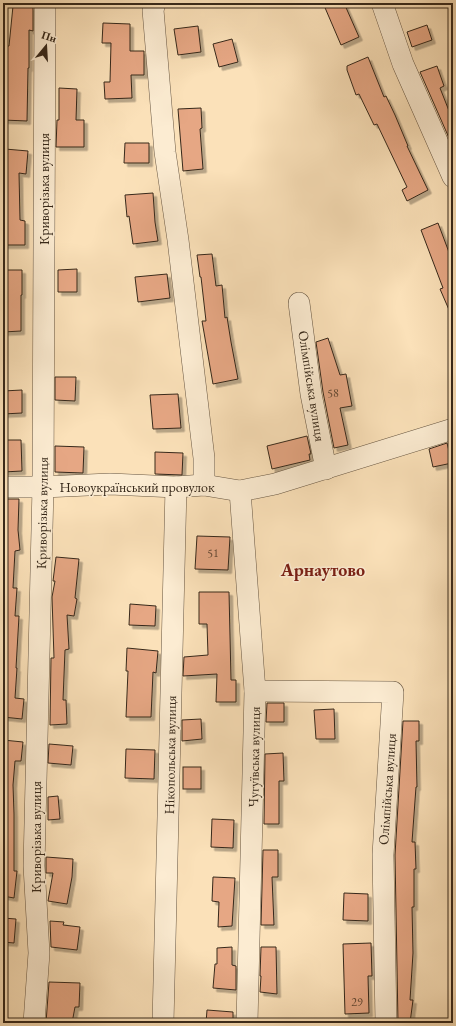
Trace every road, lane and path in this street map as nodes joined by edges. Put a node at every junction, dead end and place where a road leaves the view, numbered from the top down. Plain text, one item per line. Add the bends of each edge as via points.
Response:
1 (45, 3) edge
2 (155, 3) edge
3 (382, 3) edge
4 (453, 177) edge
5 (298, 303) dead end
6 (453, 429) edge
7 (326, 469) junction
8 (204, 485) junction
9 (3, 487) edge
10 (43, 487) junction
11 (176, 487) junction
12 (240, 491) junction
13 (255, 691) junction
14 (34, 1023) edge
15 (163, 1023) edge
16 (247, 1023) edge
17 (386, 1023) edge

1 - 10 street, Криворізька вулиця
2 - 8 street via 153,10 165,152 204,458
3 - 4 street via 403,64
5 - 7 street, Олімпійська вулиця via 311,394
6 - 7 street, Новоукраїнський провулок
7 - 12 street, Новоукраїнський провулок
8 - 11 street, Новоукраїнський провулок
8 - 12 street, Новоукраїнський провулок
9 - 10 street, Новоукраїнський провулок
10 - 11 street, Новоукраїнський провулок via 110,484
10 - 14 street, Криворізька вулиця via 34,866 39,953
11 - 15 street, Нікопольська вулиця
12 - 13 street, Чугуївська вулиця
13 - 16 street, Чугуївська вулиця
13 - 17 street, Олімпійська вулиця via 393,692 383,856

